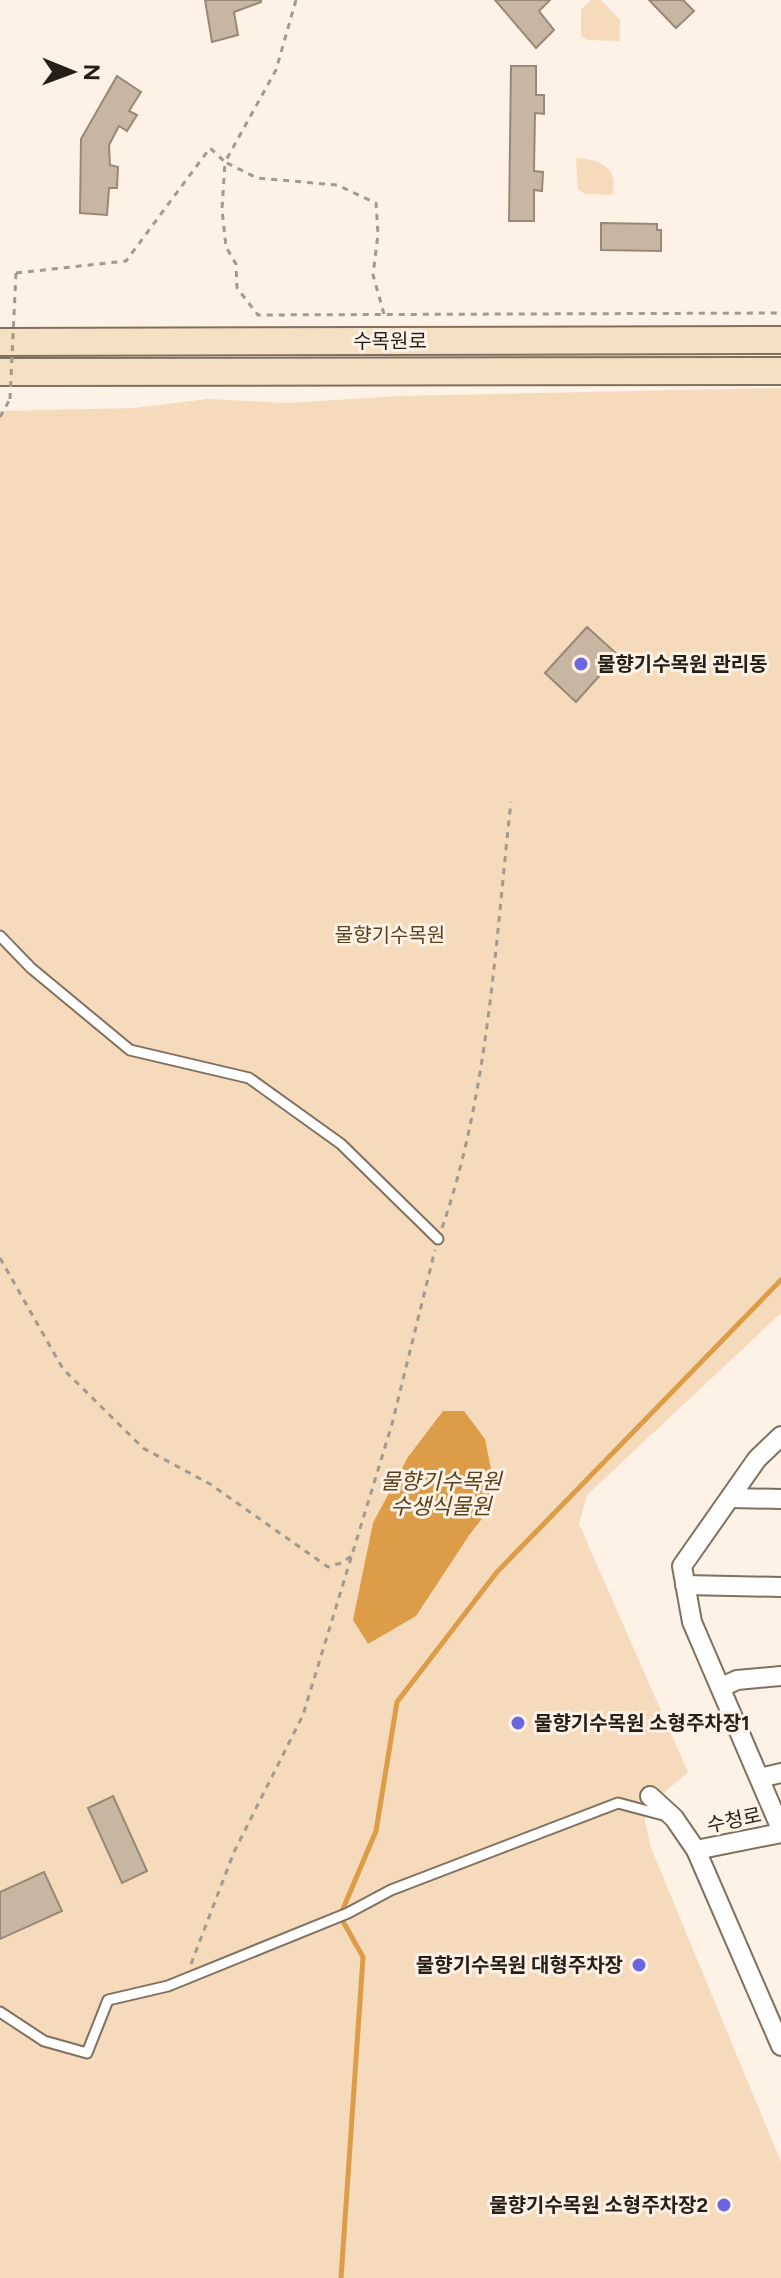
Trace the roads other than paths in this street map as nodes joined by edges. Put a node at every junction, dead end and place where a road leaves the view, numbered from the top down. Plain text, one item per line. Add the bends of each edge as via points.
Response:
1 (781, 340) edge
2 (0, 342) edge
3 (781, 371) edge
4 (0, 372) edge
5 (0, 936) edge
6 (438, 1239) road end
7 (781, 1436) edge
8 (731, 1498) junction
9 (781, 1499) edge
10 (685, 1585) junction
11 (781, 1587) edge
12 (781, 1676) edge
13 (722, 1687) junction
14 (781, 1773) edge
15 (760, 1778) junction
16 (650, 1796) dead end
17 (674, 1818) junction
18 (781, 1831) edge
19 (696, 1850) junction
20 (0, 2012) edge
21 (781, 2046) edge

1 - 2 street, 수목원로
3 - 4 street, 수목원로
5 - 6 lane via 130,1050 249,1078 341,1144
7 - 8 street via 757,1459
8 - 9 street
8 - 10 street via 682,1566
10 - 11 street
10 - 13 street via 692,1622
12 - 13 street via 737,1680
13 - 15 street
14 - 15 street
15 - 18 street
16 - 17 street
17 - 19 street
17 - 20 lane via 618,1803 177,1981 108,2000 87,2053 44,2041
18 - 19 street, 수청로
19 - 21 street

